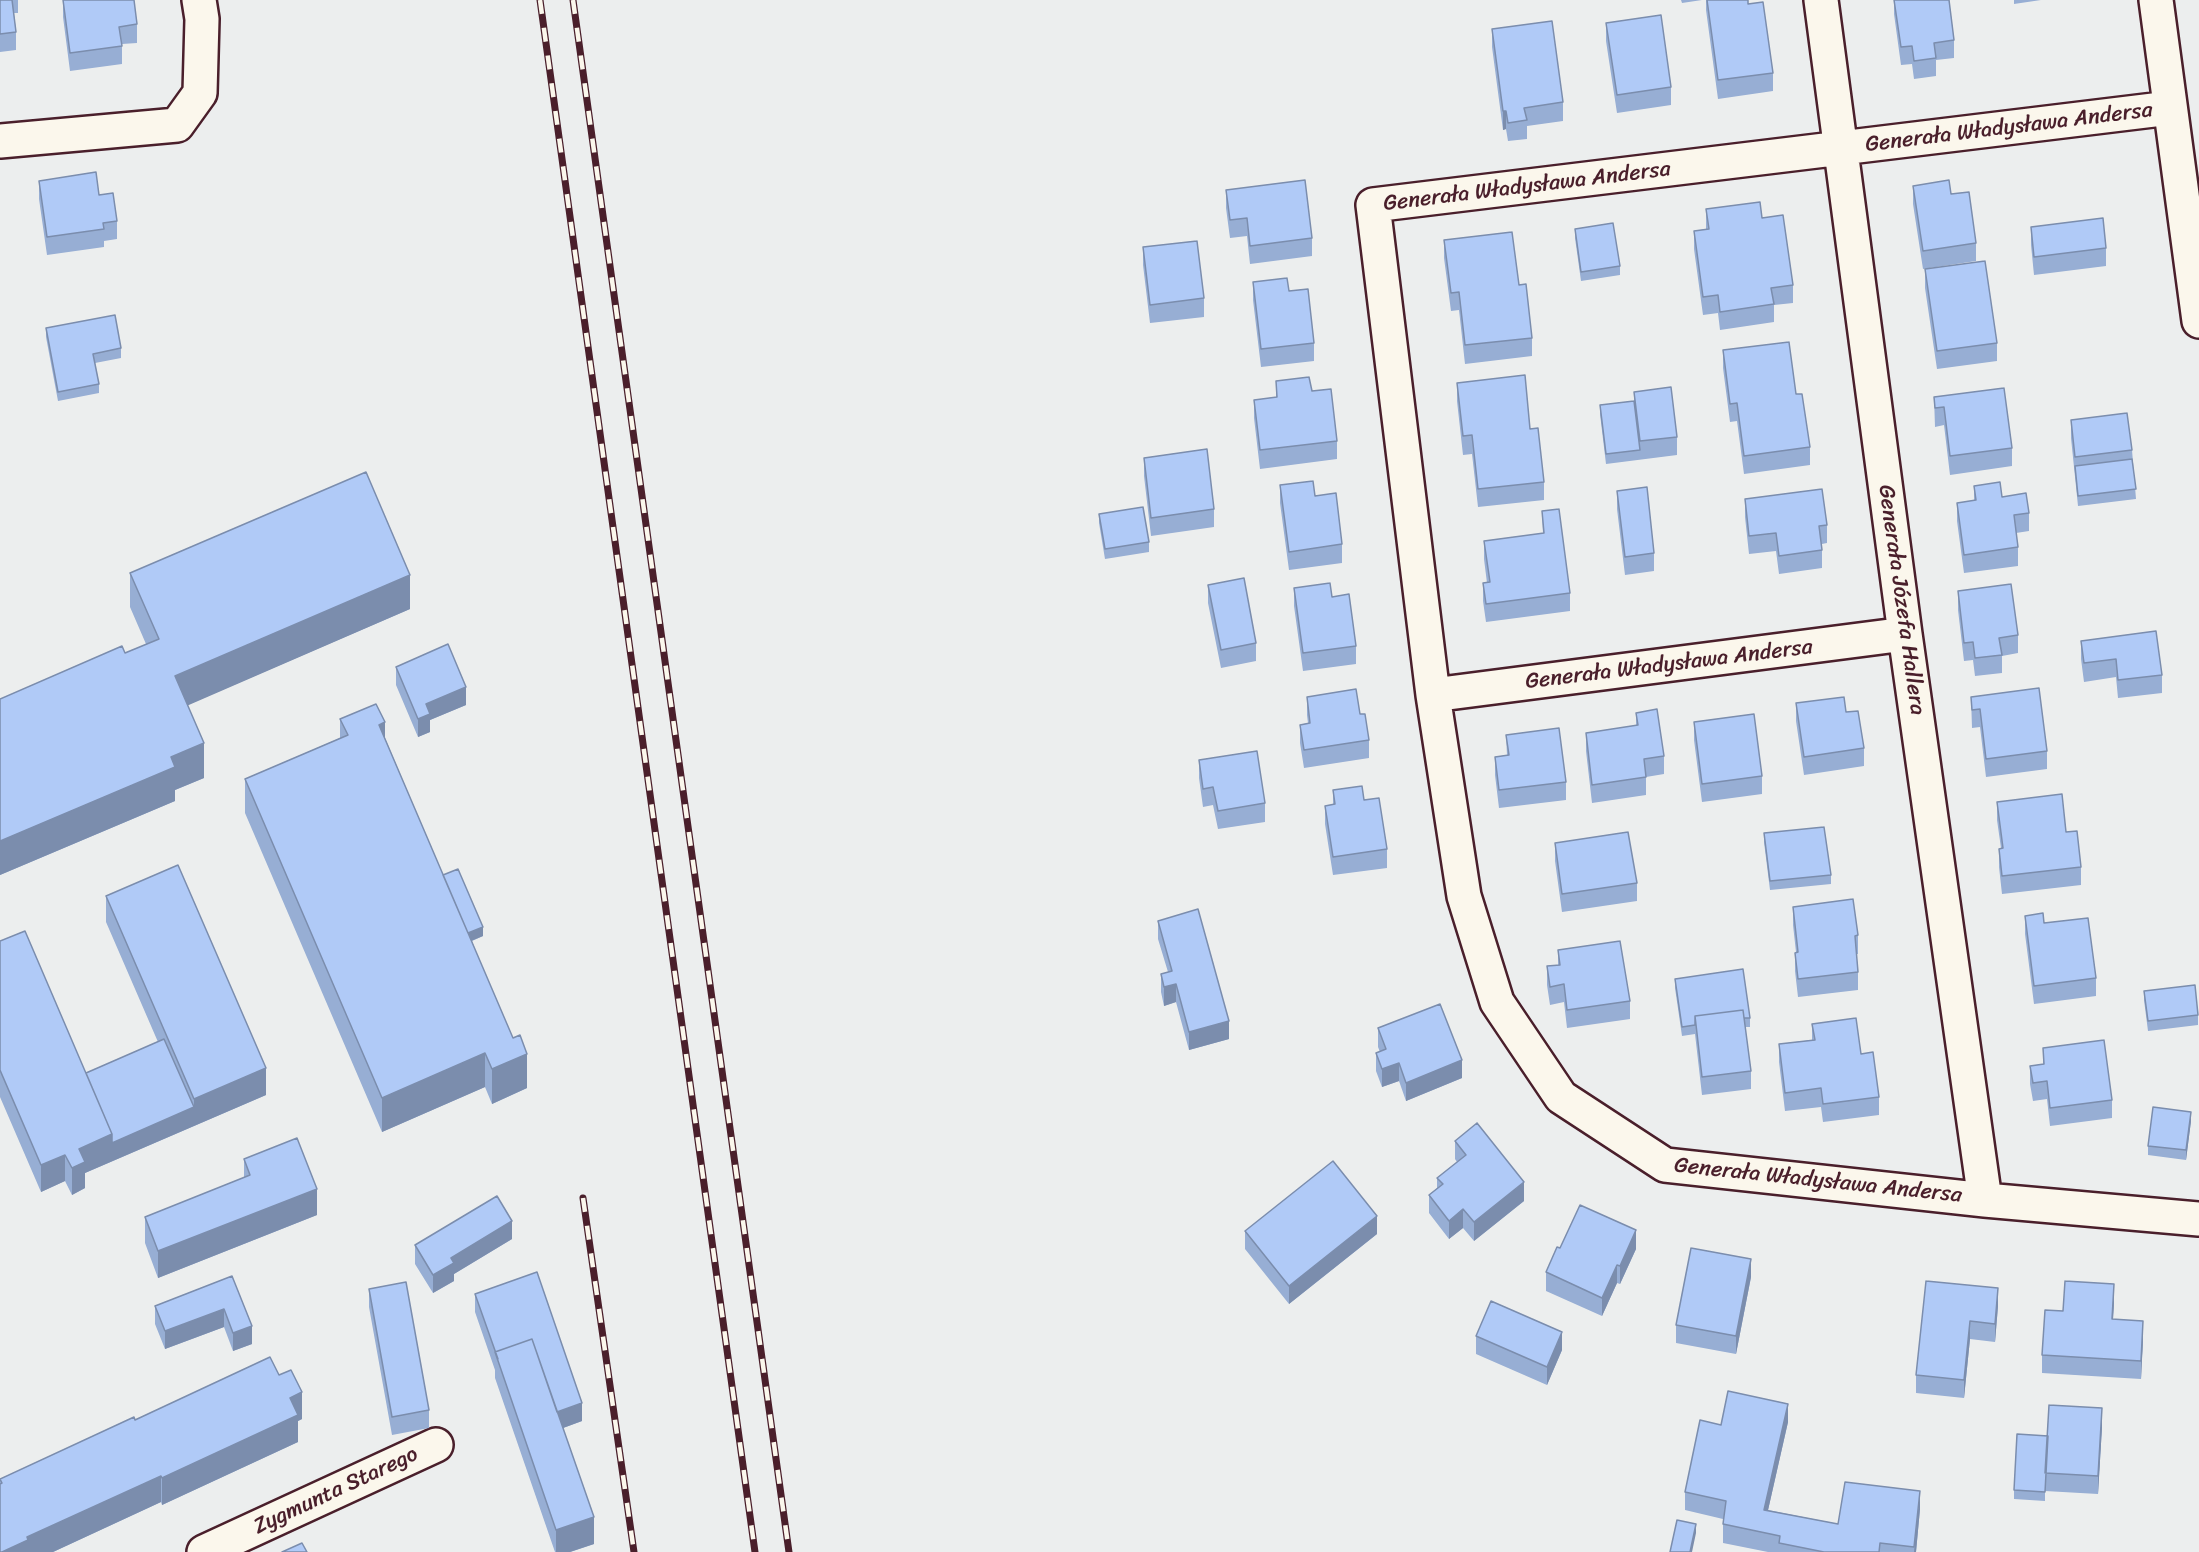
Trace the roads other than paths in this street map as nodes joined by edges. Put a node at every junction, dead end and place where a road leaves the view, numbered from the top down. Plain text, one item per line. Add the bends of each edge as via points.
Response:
1 (200, 0) edge
2 (1821, 0) edge
3 (2156, 0) edge
4 (2170, 108) junction
5 (0, 141) edge
6 (1841, 149) junction
7 (2199, 321) edge
8 (1905, 634) junction
9 (1433, 695) junction
10 (1985, 1200) junction
11 (2199, 1218) edge
12 (436, 1445) dead end
13 (204, 1552) edge

1 - 5 street via 200,93 177,125
2 - 6 street, Generała Józefa Hallera
3 - 4 street
4 - 6 street, Generała Władysława Andersa
4 - 7 street
6 - 8 street, Generała Józefa Hallera
6 - 9 street, Generała Władysława Andersa via 1374,205
8 - 9 street, Generała Władysława Andersa
8 - 10 street, Generała Józefa Hallera
9 - 10 street, Generała Władysława Andersa via 1464,896 1497,1002 1561,1097 1665,1165
10 - 11 street, Generała Władysława Andersa
12 - 13 street, Zygmunta Starego

